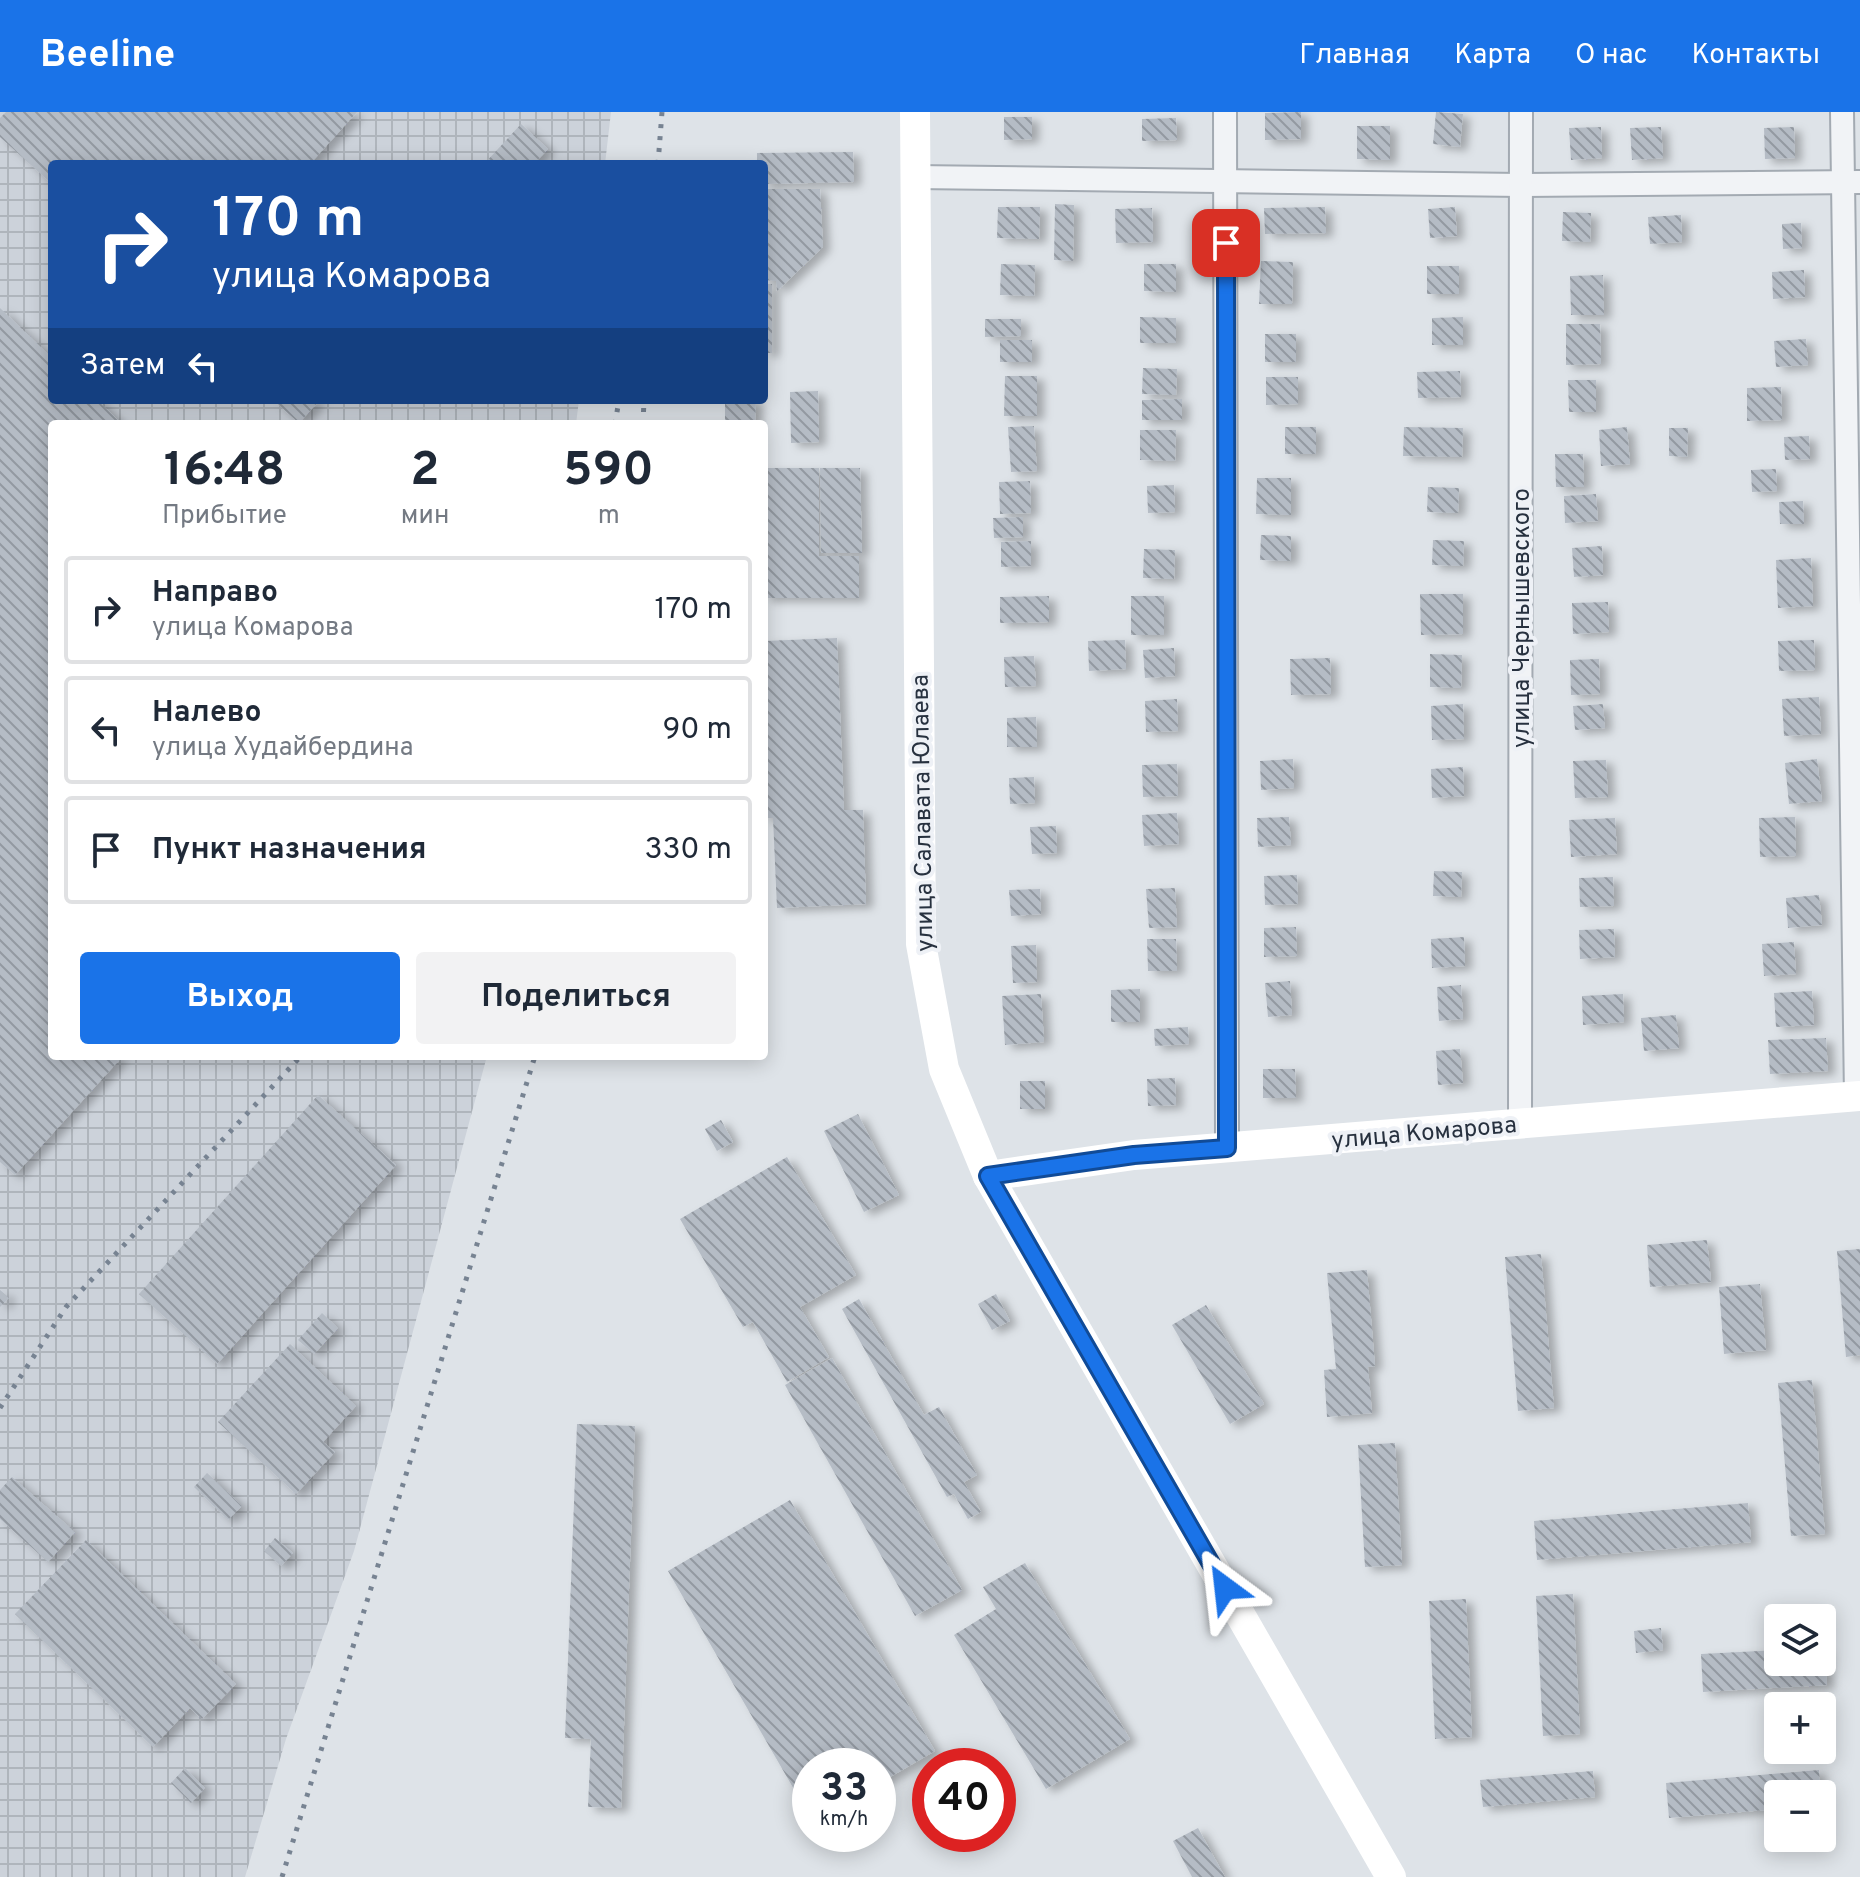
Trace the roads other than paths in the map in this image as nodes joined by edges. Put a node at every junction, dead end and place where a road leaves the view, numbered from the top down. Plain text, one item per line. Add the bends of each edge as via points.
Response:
1 (915, 112) edge
2 (1225, 112) edge
3 (1521, 112) edge
4 (1842, 112) edge
5 (915, 177) junction
6 (1225, 181) junction
7 (1852, 182) edge
8 (1521, 185) junction
9 (1858, 1097) edge
10 (1520, 1124) junction
11 (1227, 1148) junction
12 (988, 1176) junction
13 (1391, 1877) edge

1 - 5 street, улица Салавата Юлаева
2 - 6 street
3 - 8 street, улица Чернышевского
4 - 7 street
5 - 6 street
5 - 12 street, улица Салавата Юлаева via 921,944 944,1069
6 - 8 street
6 - 11 street
7 - 8 street
7 - 9 street
8 - 10 street, улица Чернышевского
9 - 10 street, улица Комарова
10 - 11 street, улица Комарова
11 - 12 street, улица Комарова
12 - 13 street, улица Салавата Юлаева

